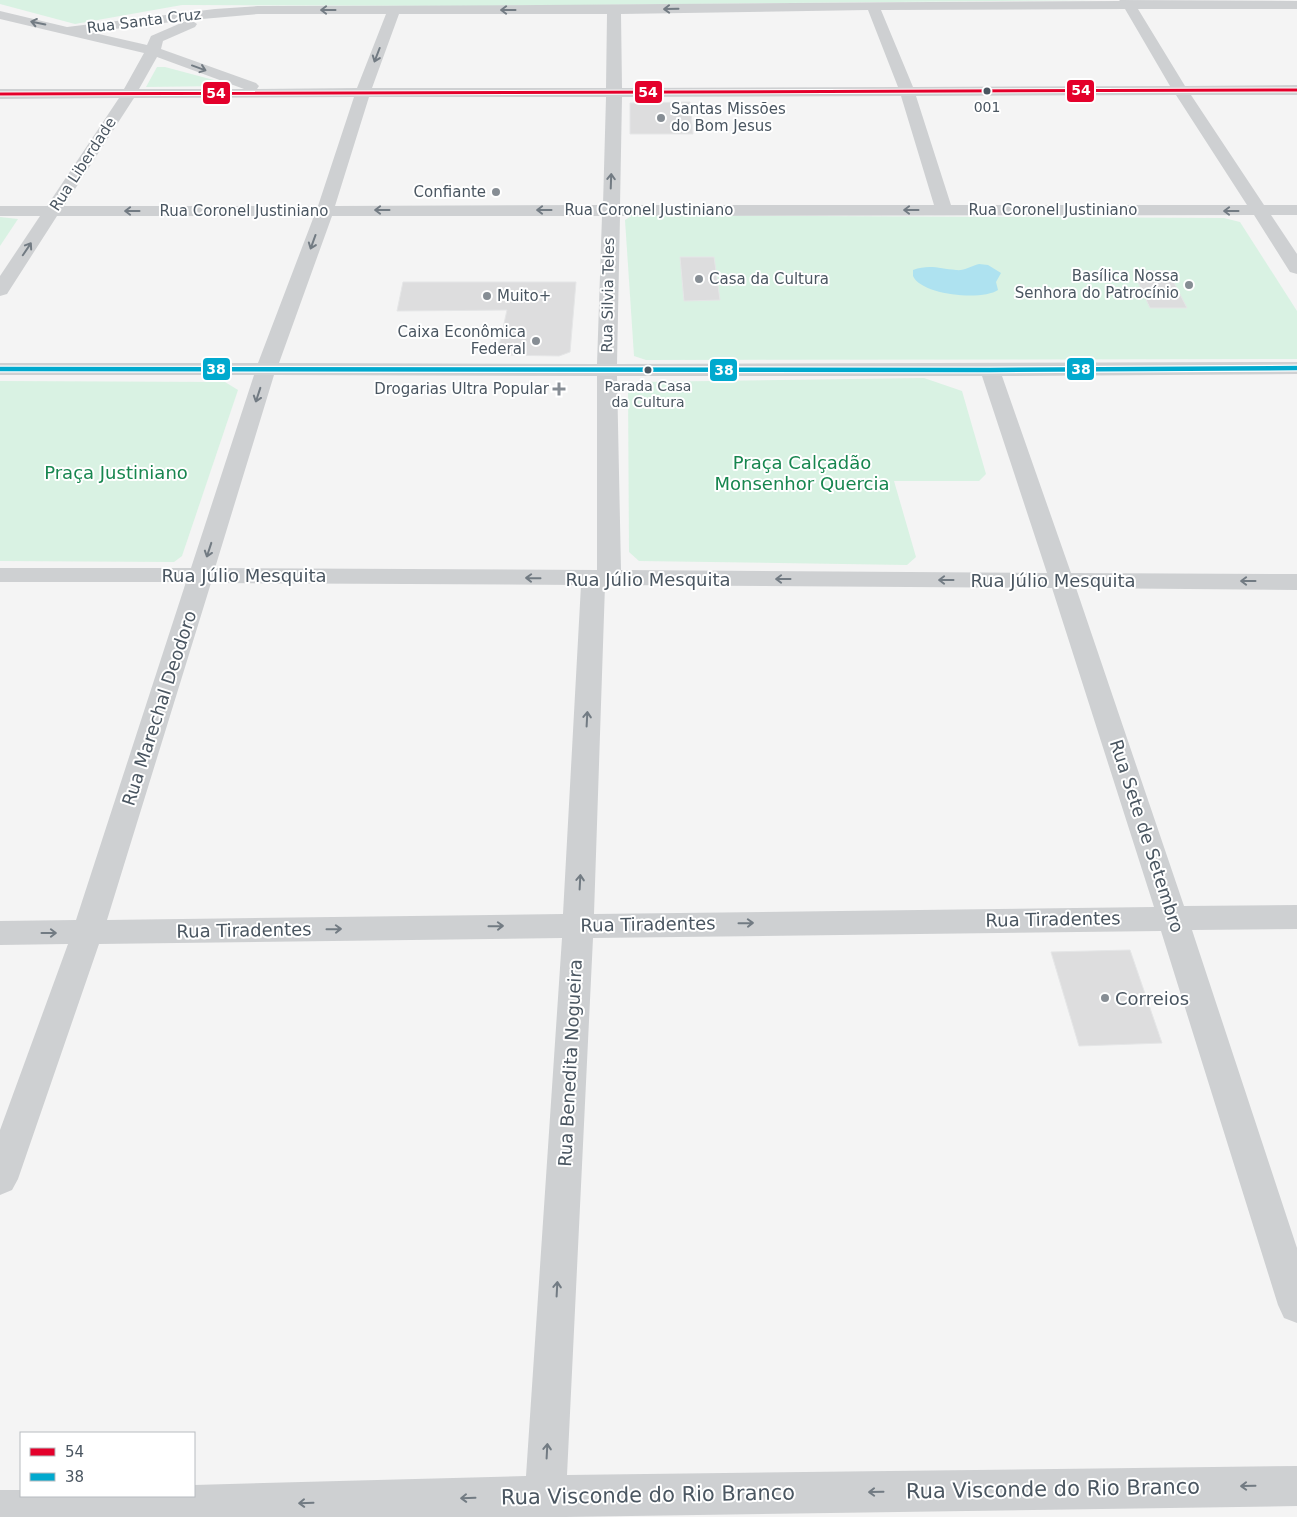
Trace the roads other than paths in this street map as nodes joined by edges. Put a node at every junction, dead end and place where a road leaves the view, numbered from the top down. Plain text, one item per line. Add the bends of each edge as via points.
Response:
1 (1127, 2) edge
2 (1297, 5) edge
3 (873, 6) junction
4 (394, 10) junction
5 (614, 10) junction
6 (215, 13) junction
7 (3, 20) edge
8 (71, 30) junction
9 (153, 51) junction
10 (1180, 90) junction
11 (1297, 90) edge
12 (908, 91) junction
13 (267, 92) junction
14 (363, 92) junction
15 (614, 93) junction
16 (0, 94) edge
17 (129, 94) junction
18 (324, 210) junction
19 (610, 210) junction
20 (944, 210) junction
21 (1297, 210) edge
22 (0, 211) edge
23 (53, 211) junction
24 (1260, 211) junction
25 (1297, 268) edge
26 (0, 290) edge
27 (1297, 368) edge
28 (0, 369) edge
29 (266, 370) junction
30 (607, 370) junction
31 (990, 370) junction
32 (0, 575) edge
33 (201, 575) junction
34 (601, 578) junction
35 (1063, 580) junction
36 (1297, 582) edge
37 (1297, 917) edge
38 (1174, 918) junction
39 (578, 925) junction
40 (0, 933) edge
41 (87, 933) junction
42 (0, 1179) edge
43 (1297, 1305) edge
44 (1297, 1486) edge
45 (544, 1507) edge
46 (0, 1511) edge

1 - 2 street, Rua Santa Cruz
1 - 3 street, Rua Santa Cruz
1 - 10 street
3 -> 5 street, Rua Santa Cruz
3 - 12 street
5 -> 4 street, Rua Santa Cruz
4 -> 6 street, Rua Santa Cruz
4 -> 14 street, Rua Marechal Deodoro
5 - 15 street, Rua Silvia Teles
6 - 8 street, Rua Santa Cruz
6 - 9 street, Rua Liberdade via 156,39
8 -> 7 street
8 - 9 street
9 -> 13 street
9 - 17 street, Rua Liberdade
10 - 11 street
10 - 12 street
10 - 24 street
12 - 15 street
12 - 20 street
13 - 14 street
13 - 17 street
14 - 15 street
14 - 18 street, Rua Marechal Deodoro
19 -> 15 street, Rua Silvia Teles
16 - 17 street
17 - 23 street, Rua Liberdade
19 -> 18 street, Rua Coronel Justiniano
18 -> 23 street, Rua Coronel Justiniano
18 -> 29 street, Rua Marechal Deodoro
20 -> 19 street, Rua Coronel Justiniano
19 - 30 street, Rua Silvia Teles
24 -> 20 street, Rua Coronel Justiniano
21 - 24 street, Rua Coronel Justiniano
22 - 23 street, Rua Coronel Justiniano
26 -> 23 street, Rua Liberdade
24 - 25 street
27 - 31 street
28 - 29 street
29 - 30 street
29 -> 33 street, Rua Marechal Deodoro
30 - 31 street
30 - 34 street, Rua Benedita Nogueira
31 - 35 street, Rua Sete de Setembro
32 - 33 street, Rua Júlio Mesquita
34 -> 33 street, Rua Júlio Mesquita
33 - 41 street, Rua Marechal Deodoro
35 -> 34 street, Rua Júlio Mesquita
39 -> 34 street, Rua Benedita Nogueira
36 -> 35 street, Rua Júlio Mesquita
35 - 38 street, Rua Sete de Setembro
37 - 38 street, Rua Tiradentes
39 -> 38 street, Rua Tiradentes
38 - 43 street, Rua Sete de Setembro
41 -> 39 street, Rua Tiradentes
45 -> 39 street, Rua Benedita Nogueira
40 -> 41 street, Rua Tiradentes
41 - 42 street, Rua Marechal Deodoro
44 -> 45 street, Rua Visconde do Rio Branco
45 -> 46 street, Rua Visconde do Rio Branco

